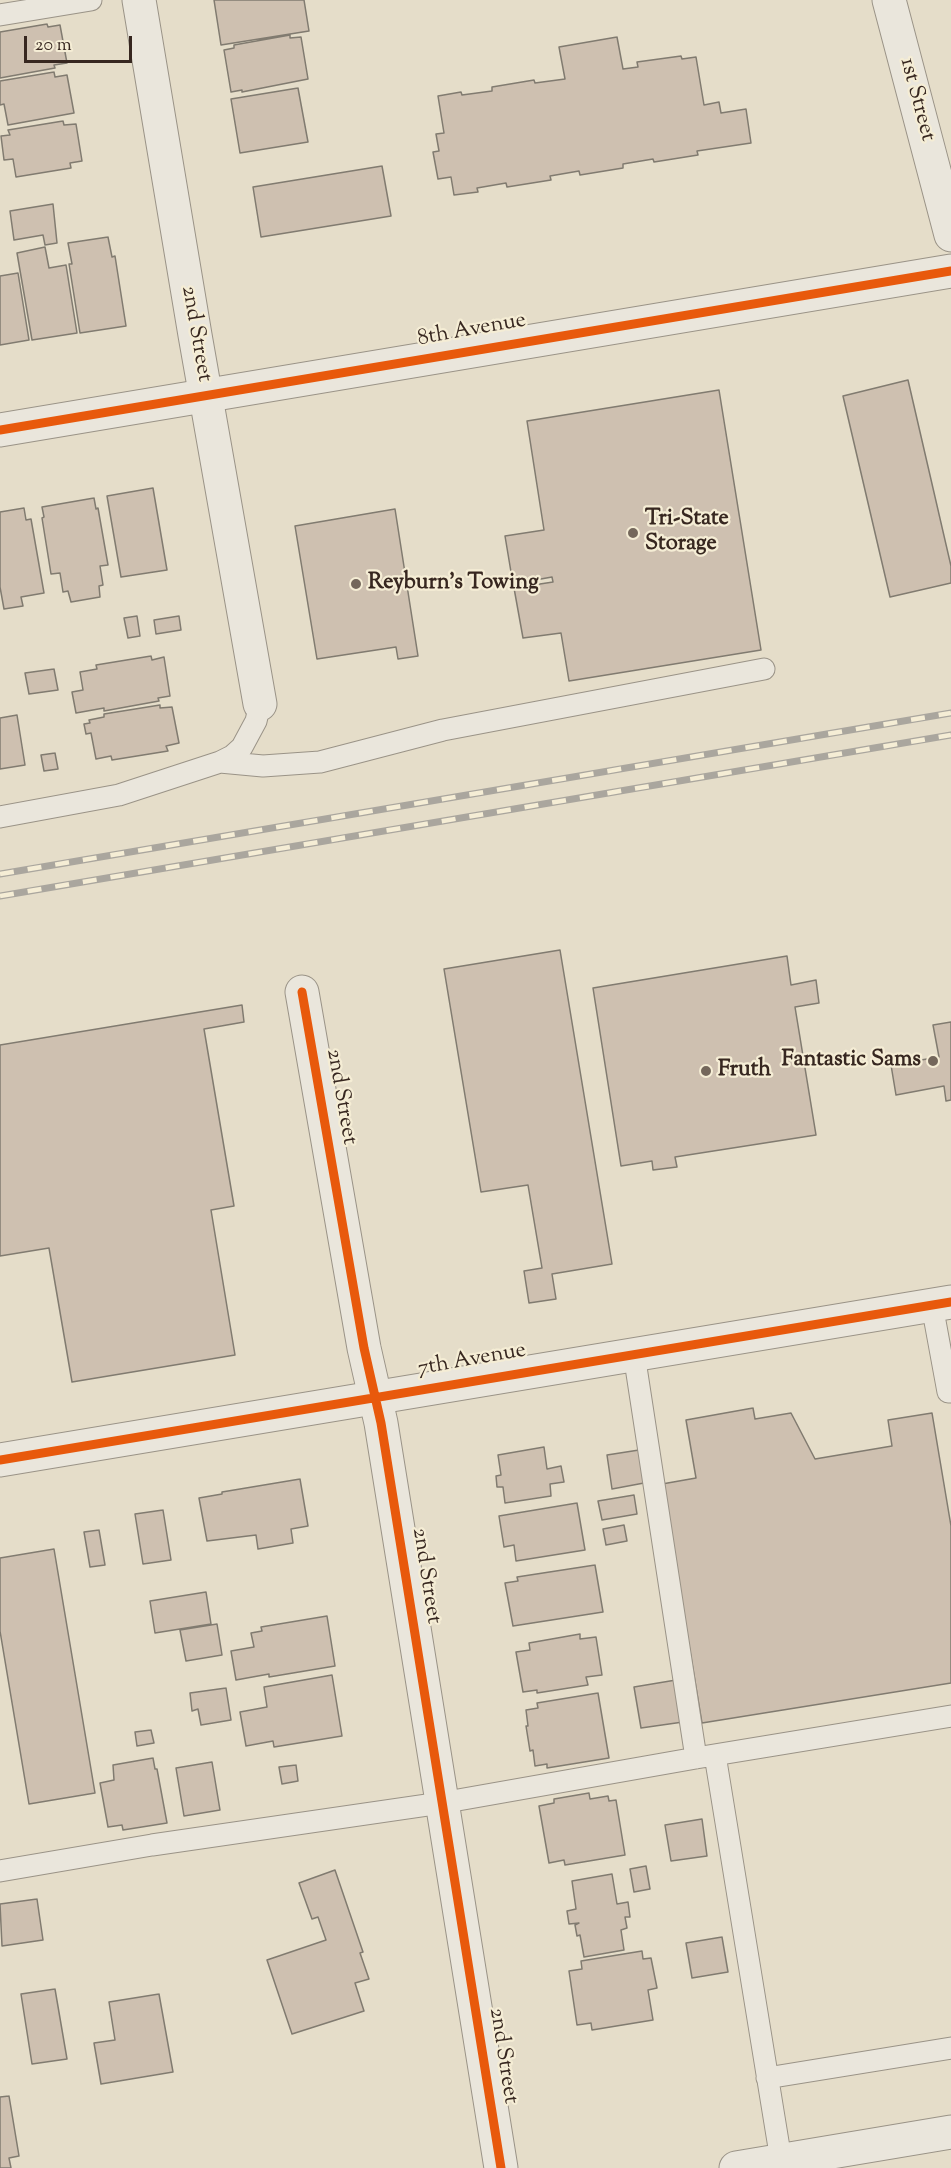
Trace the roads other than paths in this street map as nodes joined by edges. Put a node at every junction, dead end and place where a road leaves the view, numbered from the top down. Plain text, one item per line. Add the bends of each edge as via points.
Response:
1 (91, 0) edge
2 (139, 0) edge
3 (890, 0) edge
4 (0, 15) edge
5 (951, 235) edge
6 (951, 271) edge
7 (206, 396) junction
8 (0, 430) edge
9 (764, 669) dead end
10 (260, 704) joint
11 (220, 762) junction
12 (0, 817) edge
13 (302, 992) dead end
14 (942, 1303) edge
15 (634, 1354) junction
16 (950, 1393) edge
17 (375, 1397) junction
18 (0, 1460) edge
19 (951, 1716) edge
20 (706, 1757) junction
21 (441, 1803) junction
22 (0, 1871) edge
23 (951, 2048) edge
24 (767, 2078) junction
25 (951, 2132) edge
26 (782, 2160) junction
27 (501, 2168) edge
28 (736, 2168) edge

1 - 4 lane
2 - 7 street, 2nd Street
3 - 5 street, 1st Street
6 - 7 street, 8th Avenue
7 - 8 street, 8th Avenue
7 - 10 street, 2nd Street
9 - 11 lane via 442,730 320,762 263,766
10 - 11 lane via 242,747
11 - 12 lane via 119,795
13 - 17 street, 2nd Street
14 - 15 street, 7th Avenue
14 - 16 lane
15 - 17 street, 7th Avenue
15 - 20 lane
17 - 18 street, 7th Avenue
17 - 21 street, 2nd Street
19 - 20 lane
20 - 21 lane
20 - 24 lane
21 - 22 lane
21 - 27 street, 2nd Street
23 - 24 lane
24 - 26 lane
25 - 26 street
26 - 28 street

